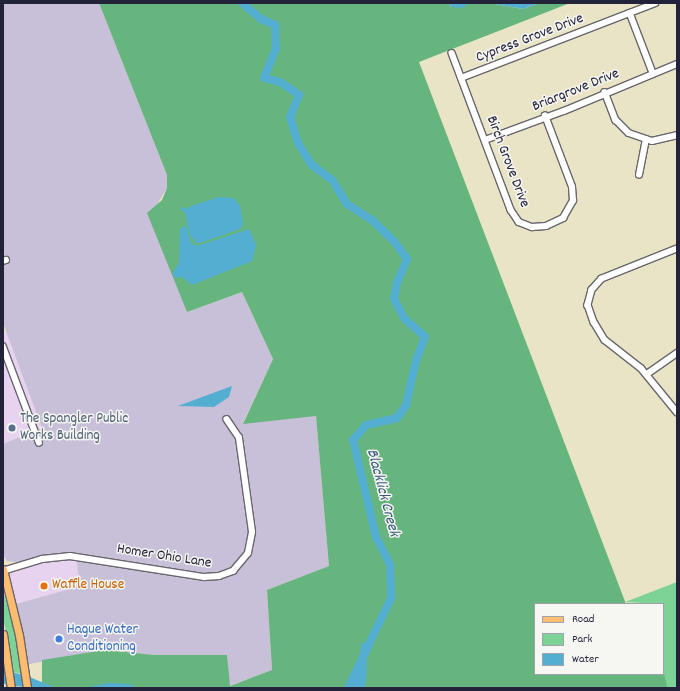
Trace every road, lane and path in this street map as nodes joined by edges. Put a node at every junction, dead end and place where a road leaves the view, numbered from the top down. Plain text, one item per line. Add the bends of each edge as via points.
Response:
1 (655, 3) edge
2 (630, 13) junction
3 (452, 53) dead end
4 (677, 64) edge
5 (653, 73) junction
6 (461, 78) junction
7 (605, 92) junction
8 (545, 116) junction
9 (677, 134) edge
10 (485, 140) junction
11 (646, 140) junction
12 (639, 175) dead end
13 (677, 249) edge
14 (3, 346) edge
15 (677, 354) edge
16 (647, 374) junction
17 (677, 412) edge
18 (227, 420) dead end
19 (39, 442) dead end
20 (3, 570) edge
21 (3, 634) edge
22 (11, 688) edge
23 (27, 688) edge

1 - 2 street, Cypress Grove Drive
2 - 5 street
2 - 6 street, Cypress Grove Drive
3 - 6 street, Birch Grove Drive
4 - 5 street, Briargrove Drive
5 - 7 street, Briargrove Drive
6 - 10 street, Birch Grove Drive
7 - 8 street, Briargrove Drive
7 - 11 street via 619,124 630,133
8 - 10 street, Briargrove Drive
8 - 10 street, Birch Grove Drive via 573,194 568,213 551,224 525,226 515,217
9 - 11 street via 662,140
11 - 12 street
13 - 16 street via 598,282 590,295 591,316 605,340
14 - 19 street
15 - 16 street
16 - 17 street
18 - 20 street, Homer Ohio Lane via 238,438 252,532 248,553 233,571 219,576 204,577 70,556 42,559
20 - 23 main road
21 - 22 main road

